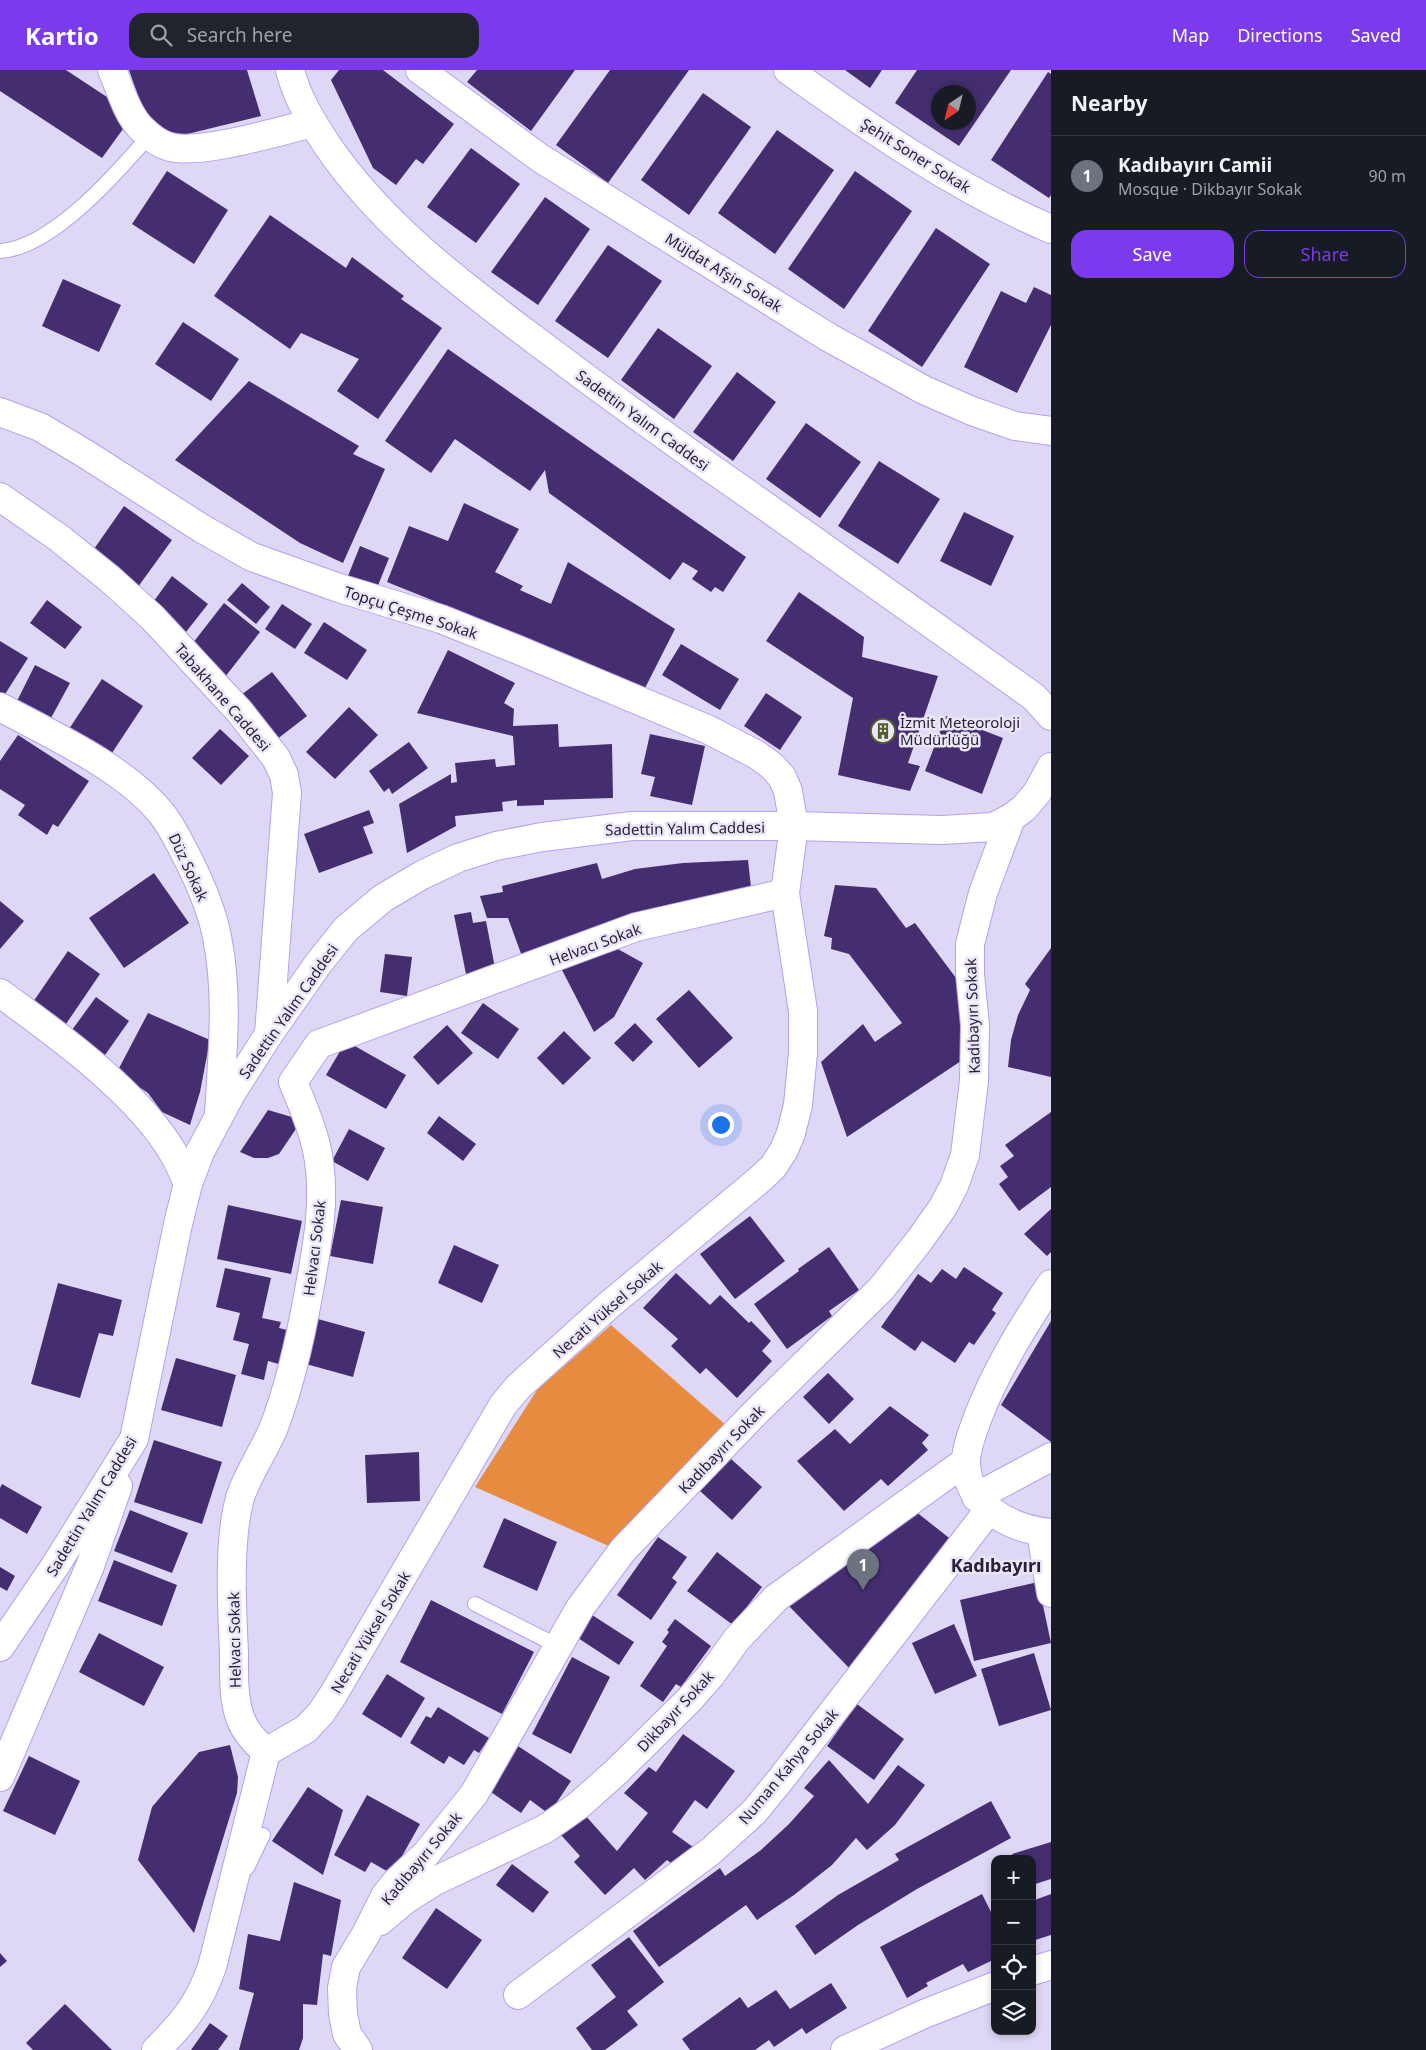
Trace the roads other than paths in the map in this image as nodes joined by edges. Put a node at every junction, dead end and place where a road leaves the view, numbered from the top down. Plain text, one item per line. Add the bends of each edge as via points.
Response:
1 (112, 70) edge
2 (290, 70) edge
3 (420, 70) edge
4 (788, 70) edge
5 (313, 124) junction
6 (149, 136) junction
7 (1051, 229) edge
8 (0, 252) edge
9 (0, 412) edge
10 (1051, 431) edge
11 (0, 497) edge
12 (1045, 703) edge
13 (0, 706) edge
14 (1051, 767) edge
15 (1012, 818) junction
16 (794, 826) junction
17 (785, 893) junction
18 (0, 993) edge
19 (269, 1034) junction
20 (219, 1115) junction
21 (188, 1184) junction
22 (1051, 1284) edge
23 (134, 1439) junction
24 (1051, 1457) edge
25 (966, 1461) junction
26 (982, 1503) junction
27 (1046, 1532) edge
28 (1051, 1592) edge
29 (475, 1604) dead end
30 (558, 1646) junction
31 (0, 1647) edge
32 (266, 1752) junction
33 (0, 1777) edge
34 (263, 1835) dead end
35 (226, 1912) junction
36 (366, 1934) junction
37 (991, 1988) edge
38 (518, 1995) dead end
39 (156, 2050) edge
40 (358, 2050) edge
41 (845, 2050) edge

1 - 6 street via 131,113
2 - 5 street, Sadettin Yalım Caddesi
3 - 10 street, Müjdat Afşin Sokak via 540,158 828,337 924,390 972,411 1015,426
4 - 7 street, Şehit Soner Sokak via 956,181 990,201
5 - 6 street via 188,149 169,147
5 - 12 street, Sadettin Yalım Caddesi via 341,165 397,228 488,304 618,403
6 - 8 lane via 81,208 40,237
9 - 16 street, Topçu Çeşme Sokak via 40,427 252,557 441,619 709,730 757,756 782,777
11 - 19 street, Tabakhane Caddesi via 59,538 152,617 240,712 276,758 288,792
13 - 20 street, Düz Sokak via 116,773 161,813 179,842 202,890 217,935 224,1023
14 - 15 street, Sadettin Yalım Caddesi via 1037,793
15 - 16 street, Sadettin Yalım Caddesi via 972,830
15 - 30 street, Kadıbayırı Sokak via 983,893 970,944 975,1025 974,1081 965,1155 950,1193 919,1241 882,1288 624,1550 580,1608
16 - 17 street, Necati Yüksel Sokak
16 - 19 street, Sadettin Yalım Caddesi via 632,826 542,837 458,858 383,898 346,929
17 - 32 street, Necati Yüksel Sokak via 803,1011 803,1052 798,1105 784,1150 759,1180 609,1305 518,1387 487,1431 433,1528 321,1713 306,1729
17 - 32 street, Helvacı Sokak via 636,927 319,1044 293,1082 317,1150 321,1185 320,1226 302,1329 289,1379 274,1427 240,1497 233,1558 236,1697 241,1720 251,1738
18 - 21 street via 39,1021 130,1100 175,1156
19 - 20 street, Sadettin Yalım Caddesi
20 - 21 street, Sadettin Yalım Caddesi
21 - 23 street, Sadettin Yalım Caddesi
22 - 25 street via 989,1390 971,1435
23 - 31 street, Sadettin Yalım Caddesi via 56,1566
23 - 33 street via 90,1566
24 - 26 street
25 - 26 street via 969,1481
25 - 36 street, Dikbayır Sokak via 776,1598 737,1639 689,1700 580,1805 545,1830 435,1881 386,1915
26 - 27 street via 1018,1526
26 - 38 street, Numan Kahya Sokak via 754,1812 711,1851
27 - 28 street
29 - 30 lane
30 - 36 street, Kadıbayırı Sokak via 474,1794 426,1854 385,1896
32 - 35 street
34 - 35 lane
35 - 39 street via 204,1990 193,2009
36 - 40 street, Kadıbayırı Sokak via 346,1966 342,1988 347,2034
37 - 41 street

